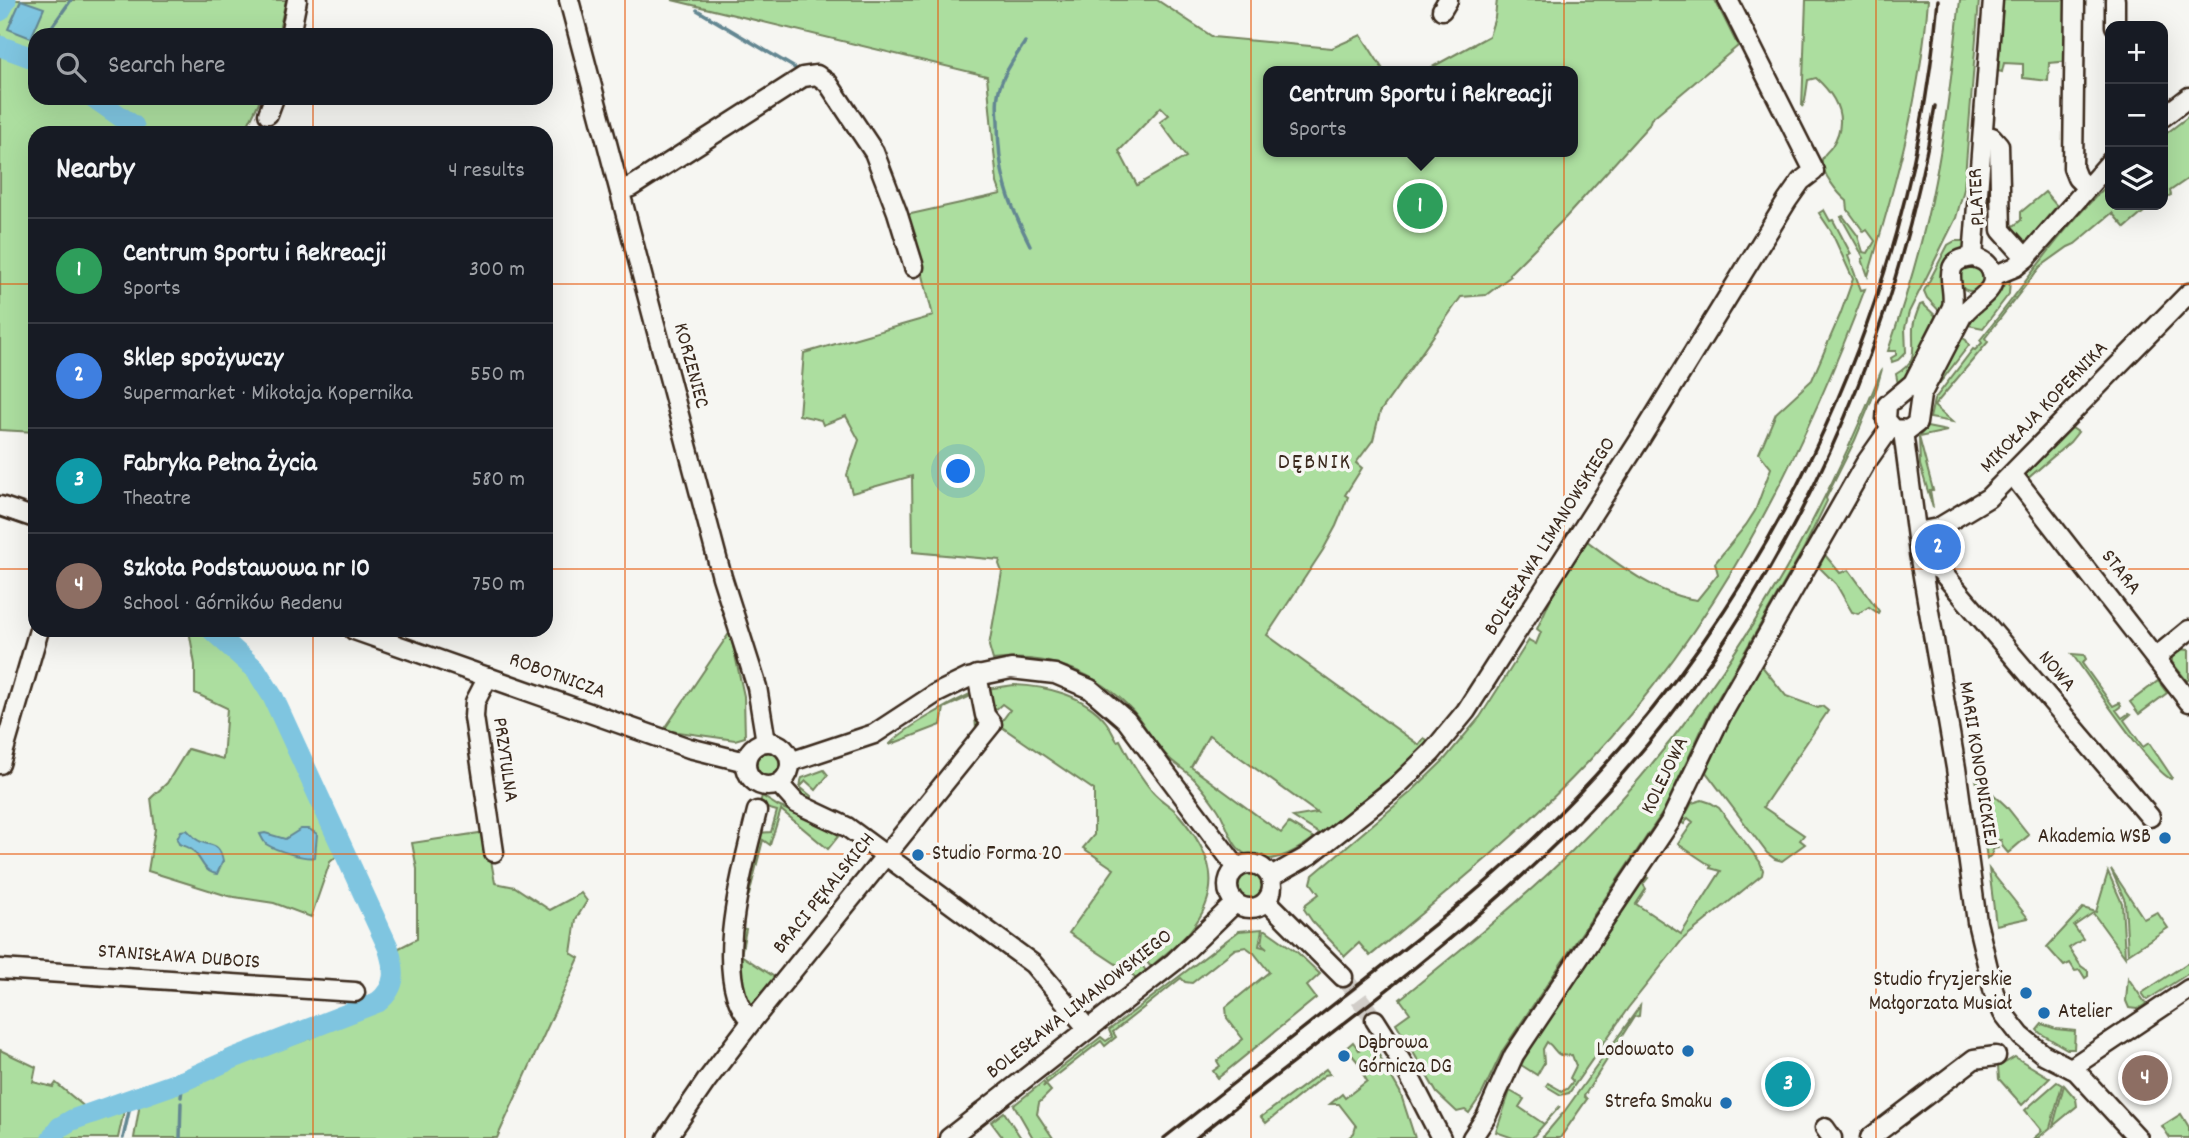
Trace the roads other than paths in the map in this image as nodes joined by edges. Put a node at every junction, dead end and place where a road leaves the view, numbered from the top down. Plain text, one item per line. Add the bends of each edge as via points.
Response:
1 (297, 0) edge
2 (569, 0) edge
3 (1728, 0) edge
4 (1993, 0) edge
5 (2075, 0) edge
6 (2115, 0) edge
7 (2115, 21) edge
8 (291, 28) edge
9 (2189, 97) edge
10 (2168, 113) edge
11 (1983, 135) junction
12 (2105, 167) edge
13 (2086, 187) junction
14 (620, 191) junction
15 (1973, 257) junction
16 (2026, 258) junction
17 (914, 267) dead end
18 (1993, 276) junction
19 (2187, 299) edge
20 (1897, 429) junction
21 (1874, 451) junction
22 (1905, 457) junction
23 (2012, 474) junction
24 (0, 506) edge
25 (28, 516) edge
26 (1917, 532) junction
27 (1922, 568) junction
28 (2189, 630) edge
29 (37, 637) edge
30 (374, 637) edge
31 (2156, 657) junction
32 (977, 675) junction
33 (488, 677) junction
34 (2189, 702) edge
35 (766, 742) junction
36 (746, 762) junction
37 (790, 762) junction
38 (0, 764) edge
39 (779, 784) junction
40 (757, 811) dead end
41 (2150, 817) dead end
42 (494, 852) dead end
43 (885, 855) junction
44 (1237, 869) junction
45 (1271, 877) junction
46 (1267, 901) junction
47 (1235, 903) junction
48 (0, 969) edge
49 (1343, 977) tunnel mouth
50 (2189, 989) edge
51 (355, 992) dead end
52 (1375, 1020) tunnel mouth
53 (752, 1021) junction
54 (1088, 1029) junction
55 (1996, 1056) dead end
56 (2071, 1068) junction
57 (1877, 1136) edge
58 (667, 1138) edge
59 (949, 1138) edge
60 (1442, 1138) edge
61 (1458, 1138) edge
62 (1472, 1138) edge
63 (2138, 1138) edge

1 - 8 street
2 - 14 street, KORZENIEC
3 - 45 street, BOLESŁAWA LIMANOWSKIEGO via 1814,171 1787,201 1466,711 1397,786 1310,855
4 - 11 street
5 - 13 street via 2073,168
6 - 7 street
9 - 10 street
11 - 15 street
11 - 16 street, PLATER via 1992,136 1999,145 2001,230
12 - 13 street
13 - 16 street
14 - 17 street via 803,77 817,75 828,83 874,152
14 - 35 street, KORZENIEC via 722,577 757,687
15 - 18 street via 1986,262
15 - 20 street via 1962,259 1952,270 1952,307 1913,383 1887,405 1885,417
16 - 18 street
18 - 20 street, KOLEJOWA via 1988,292 1965,312 1923,392 1917,423
19 - 23 street, MIKOŁAJA KOPERNIKA
20 - 21 street, KOLEJOWA
20 - 22 street, MARII KONOPNICKIEJ
21 - 22 street via 1888,448
21 - 62 street, KOLEJOWA via 1721,716 1670,822 1514,1055
22 - 26 street, MARII KONOPNICKIEJ
23 - 26 street, MIKOŁAJA KOPERNIKA via 1983,502 1938,528
23 - 31 street, STARA
24 - 25 street
26 - 27 street, MARII KONOPNICKIEJ
27 - 41 street, NOWA via 1940,570
27 - 56 street, MARII KONOPNICKIEJ via 1992,985 2003,1013 2021,1036
28 - 31 street
29 - 38 street
30 - 33 street, ROBOTNICZA
31 - 34 street, STARA
32 - 37 street via 935,694 874,734
32 - 43 street, BRACI PĘKALSKICH via 985,715 992,724
32 - 44 street via 1040,671 1070,679 1101,697 1131,725
33 - 36 street, ROBOTNICZA via 688,748
33 - 42 street, PRZYTULNA via 475,702 474,717
35 - 36 street via 752,749
35 - 37 street via 781,746
36 - 39 street via 749,775 758,784
37 - 39 street via 789,773
39 - 43 street via 804,808 843,824
40 - 53 street via 731,955 740,1006
43 - 53 street, BRACI PĘKALSKICH
43 - 54 street via 1036,966
44 - 45 street via 1255,864
44 - 47 street via 1228,885
45 - 46 street
46 - 47 street via 1253,908
46 - 49 street
47 - 54 street, BOLESŁAWA LIMANOWSKIEGO via 1186,952
48 - 51 street, STANISŁAWA DUBOIS
50 - 56 street
52 - 60 street
53 - 58 street, BRACI PĘKALSKICH
54 - 59 street, BOLESŁAWA LIMANOWSKIEGO
55 - 57 street via 1974,1059
56 - 63 street, MARII KONOPNICKIEJ
60 - 61 street

